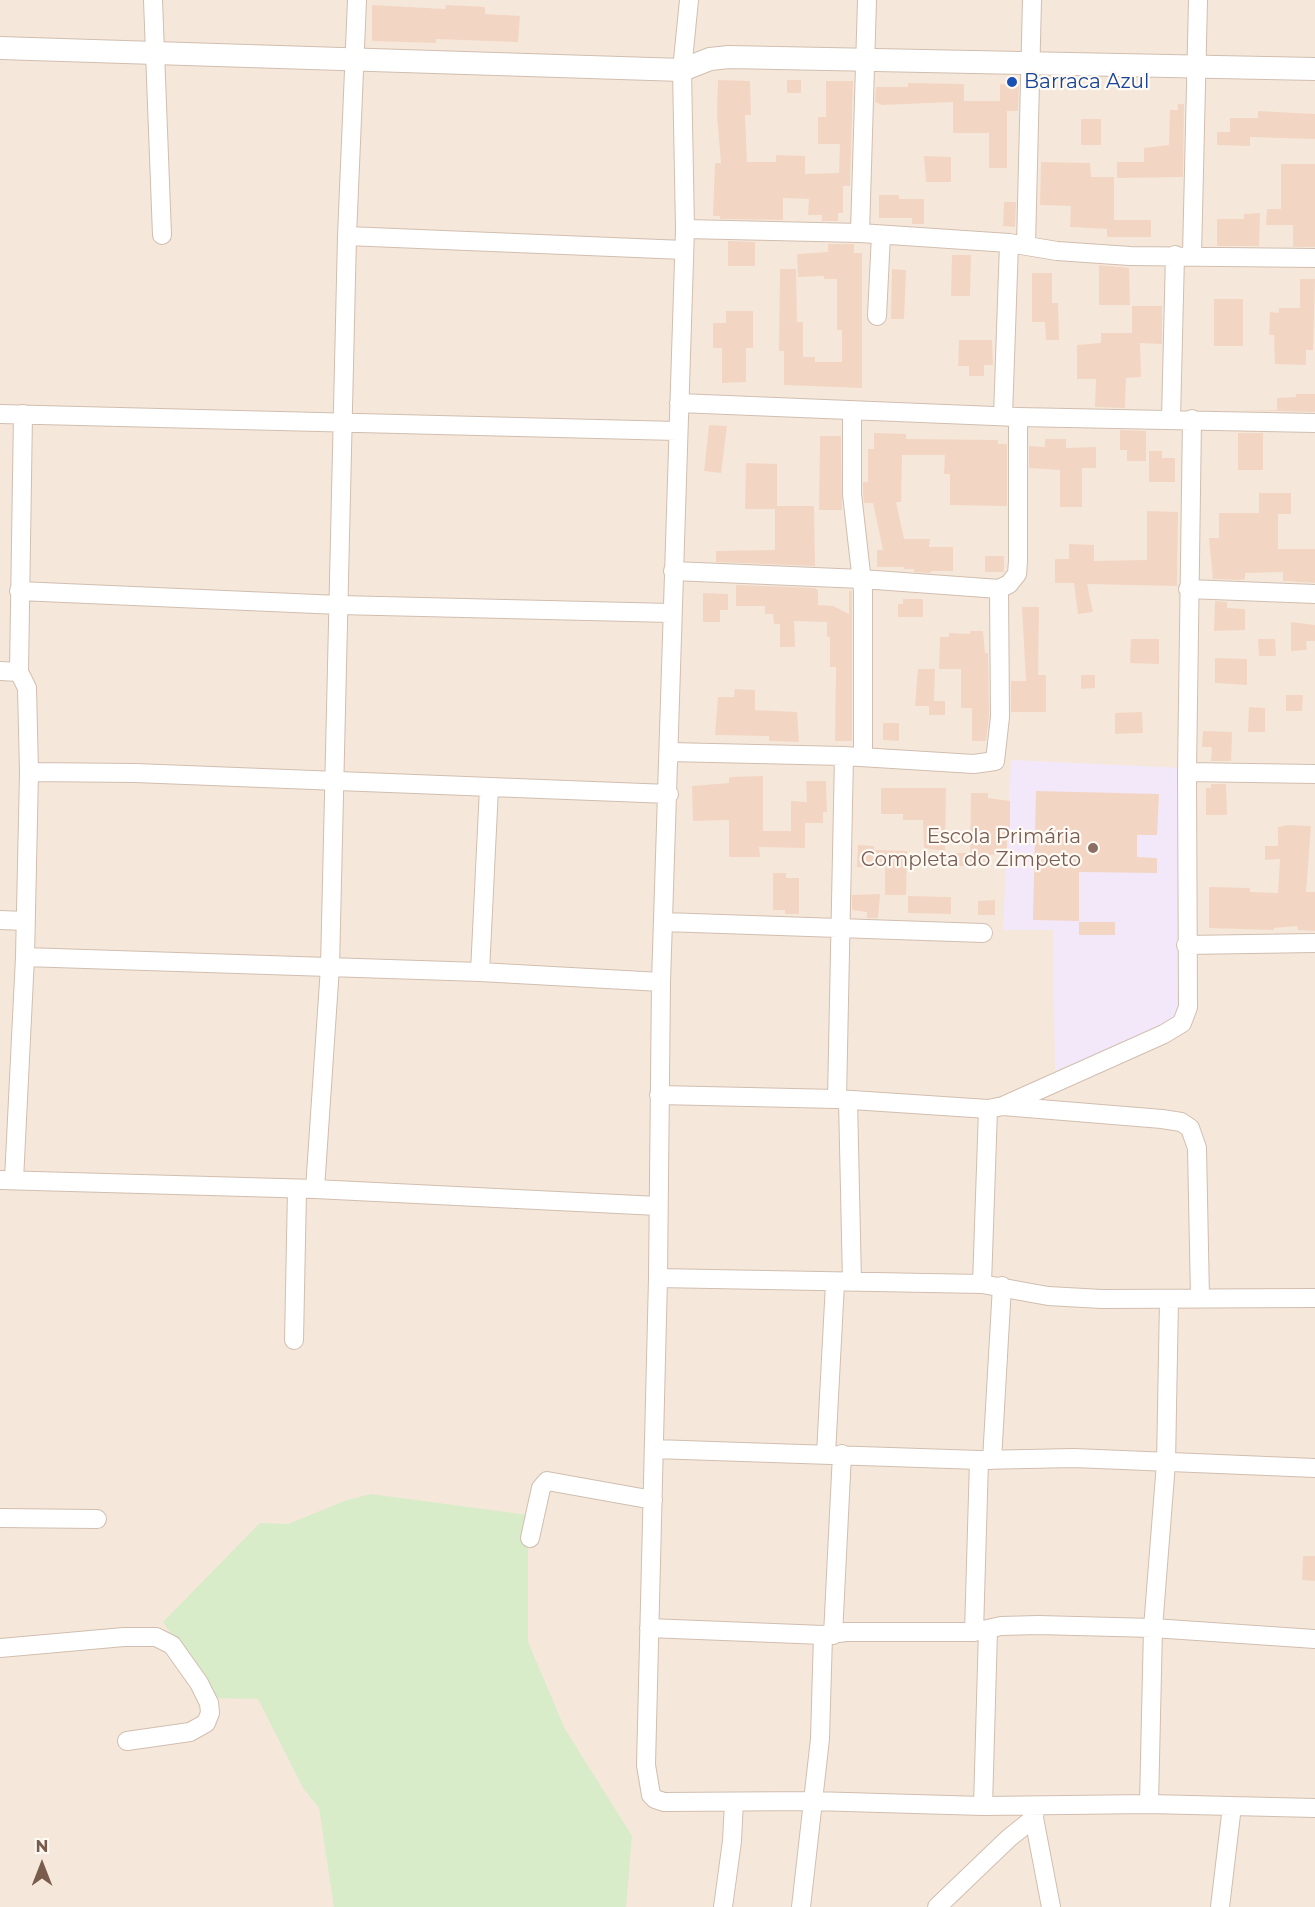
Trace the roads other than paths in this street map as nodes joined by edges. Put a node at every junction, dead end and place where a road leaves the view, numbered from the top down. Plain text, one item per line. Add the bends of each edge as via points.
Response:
1 (153, 0) edge
2 (357, 0) edge
3 (689, 0) edge
4 (867, 0) edge
5 (1032, 0) edge
6 (1198, 0) edge
7 (0, 48) edge
8 (154, 54) junction
9 (352, 58) junction
10 (865, 60) junction
11 (1032, 62) junction
12 (1198, 67) junction
13 (1315, 69) edge
14 (682, 70) junction
15 (685, 229) junction
16 (860, 233) junction
17 (162, 235) dead end
18 (881, 235) junction
19 (347, 236) junction
20 (1017, 244) junction
21 (684, 250) junction
22 (1184, 255) junction
23 (1315, 258) edge
24 (877, 316) dead end
25 (679, 404) junction
26 (852, 410) junction
27 (0, 414) edge
28 (23, 414) junction
29 (1010, 416) junction
30 (1171, 419) junction
31 (1192, 419) junction
32 (344, 422) junction
33 (1315, 423) edge
34 (677, 431) junction
35 (673, 571) junction
36 (862, 579) junction
37 (999, 589) junction
38 (1188, 589) junction
39 (19, 591) junction
40 (1315, 594) edge
41 (339, 605) junction
42 (671, 614) junction
43 (0, 672) edge
44 (19, 672) junction
45 (669, 752) junction
46 (844, 756) junction
47 (863, 757) junction
48 (29, 772) junction
49 (1186, 772) junction
50 (1315, 774) edge
51 (335, 783) junction
52 (489, 788) junction
53 (669, 795) junction
54 (0, 920) edge
55 (25, 921) junction
56 (664, 922) junction
57 (842, 927) junction
58 (983, 933) dead end
59 (1315, 943) edge
60 (1186, 945) junction
61 (25, 957) junction
62 (330, 967) junction
63 (480, 972) junction
64 (661, 982) junction
65 (659, 1095) junction
66 (842, 1099) junction
67 (995, 1107) junction
68 (7, 1180) edge
69 (306, 1190) junction
70 (658, 1206) junction
71 (658, 1278) junction
72 (843, 1282) junction
73 (982, 1284) junction
74 (1002, 1286) junction
75 (1200, 1298) junction
76 (1315, 1298) edge
77 (1169, 1299) junction
78 (294, 1340) dead end
79 (654, 1449) junction
80 (834, 1454) junction
81 (986, 1460) junction
82 (1166, 1463) junction
83 (1315, 1468) edge
84 (653, 1500) junction
85 (0, 1518) edge
86 (97, 1519) dead end
87 (530, 1538) dead end
88 (649, 1628) junction
89 (1153, 1628) junction
90 (981, 1631) junction
91 (828, 1635) junction
92 (1315, 1639) edge
93 (0, 1648) edge
94 (127, 1741) dead end
95 (812, 1801) junction
96 (734, 1802) junction
97 (1149, 1804) junction
98 (983, 1806) junction
99 (1232, 1806) junction
100 (1315, 1808) edge
101 (1034, 1812) junction
102 (723, 1907) edge
103 (801, 1907) edge
104 (937, 1907) edge
105 (1051, 1907) edge
106 (1220, 1907) edge

1 - 8 street
2 - 9 street
3 - 14 street
4 - 10 street
5 - 11 street
6 - 12 street
7 - 8 street
8 - 9 street
8 - 17 street
9 - 14 street
9 - 19 street
10 - 11 street
10 - 14 street via 729,57 710,59
10 - 16 street
11 - 12 street
11 - 20 street
12 - 13 street
12 - 22 street
14 - 15 street
15 - 16 street
15 - 21 street
16 - 18 street
18 - 20 street
18 - 24 street
19 - 21 street
19 - 32 street
20 - 22 street via 1057,251
20 - 29 street
21 - 25 street
22 - 23 street
22 - 30 street
25 - 26 street
25 - 34 street
26 - 29 street
26 - 36 street via 852,494
27 - 28 street
28 - 32 street
28 - 39 street
29 - 30 street
29 - 37 street via 1018,561 1017,574
30 - 31 street
31 - 33 street
31 - 38 street
32 - 34 street
32 - 41 street
34 - 35 street
35 - 36 street
35 - 42 street
36 - 37 street
36 - 47 street
37 - 47 street via 1000,717 995,761 974,764
38 - 40 street
38 - 49 street
39 - 41 street
39 - 44 street
41 - 42 street
41 - 51 street
42 - 45 street
43 - 44 street
44 - 48 street via 27,688
45 - 46 street
45 - 53 street
46 - 47 street
46 - 57 street
48 - 51 street
48 - 55 street
49 - 50 street
49 - 60 street
51 - 52 street
51 - 62 street
52 - 53 street
52 - 63 street
53 - 56 street
54 - 55 street
55 - 61 street
56 - 57 street
56 - 64 street
57 - 58 street
57 - 66 street
59 - 60 street
60 - 67 street via 1188,1007 1182,1023
61 - 62 street
61 - 68 street
62 - 63 street
62 - 69 street
63 - 64 street
64 - 65 street
65 - 66 street
65 - 70 street
66 - 67 street
66 - 72 street
67 - 73 street
67 - 75 street via 1162,1119 1190,1128 1197,1148
68 - 69 street
69 - 70 street
69 - 78 street
70 - 71 street
71 - 72 street
71 - 79 street
72 - 73 street
72 - 80 street
73 - 74 street
74 - 77 street via 1048,1296
74 - 81 street
75 - 76 street
75 - 77 street
77 - 82 street
79 - 80 street
79 - 84 street
80 - 81 street
80 - 91 street
81 - 82 street via 1074,1458
81 - 90 street
82 - 83 street
82 - 89 street
84 - 87 street via 547,1481 541,1488
84 - 88 street
85 - 86 street
88 - 91 street
88 - 96 street via 646,1765 651,1795 664,1802
89 - 90 street via 1013,1625
89 - 92 street
89 - 97 street
90 - 91 street
90 - 98 street
91 - 95 street
93 - 94 street via 124,1636 156,1636 172,1645 209,1703 206,1723 190,1732
95 - 96 street
95 - 98 street
95 - 103 street
96 - 102 street
97 - 99 street
97 - 101 street
98 - 101 street
99 - 100 street
99 - 106 street
101 - 104 street
101 - 105 street

